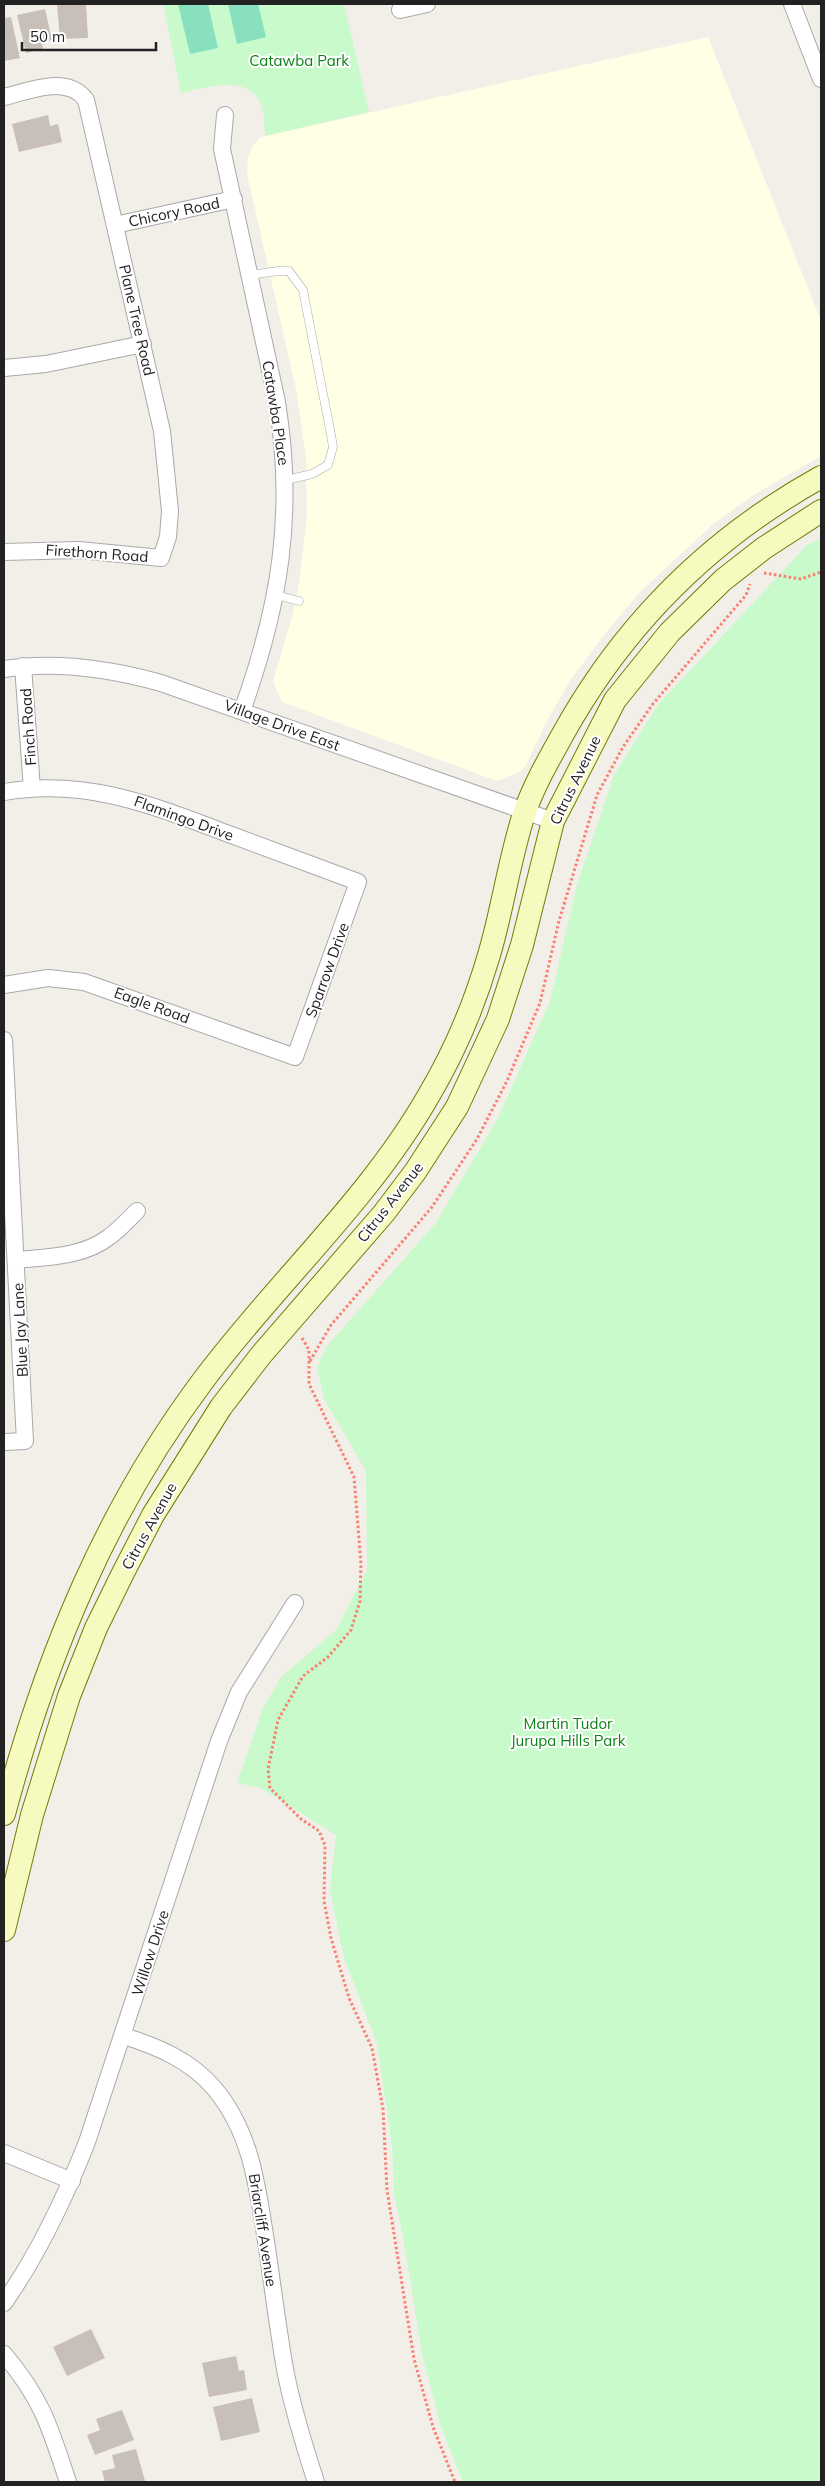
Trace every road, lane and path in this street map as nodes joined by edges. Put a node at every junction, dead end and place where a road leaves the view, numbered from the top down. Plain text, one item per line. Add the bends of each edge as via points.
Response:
1 (427, 4) edge
2 (792, 4) edge
3 (400, 10) dead end
4 (821, 79) edge
5 (4, 97) edge
6 (225, 115) dead end
7 (234, 199) junction
8 (115, 225) junction
9 (250, 276) junction
10 (143, 344) junction
11 (4, 368) edge
12 (821, 477) edge
13 (286, 480) junction
14 (821, 511) edge
15 (4, 552) edge
16 (161, 558) joint
17 (762, 572) dead end
18 (821, 572) edge
19 (751, 579) dead end
20 (276, 595) junction
21 (300, 600) dead end
22 (23, 666) junction
23 (4, 669) edge
24 (242, 711) junction
25 (32, 788) junction
26 (4, 792) edge
27 (524, 812) junction
28 (553, 821) junction
29 (358, 882) joint
30 (4, 985) edge
31 (4, 1040) edge
32 (295, 1057) joint
33 (137, 1211) dead end
34 (17, 1260) junction
35 (297, 1331) dead end
36 (309, 1362) junction
37 (4, 1442) edge
38 (295, 1604) dead end
39 (4, 1814) edge
40 (4, 1930) edge
41 (124, 2036) junction
42 (4, 2154) edge
43 (72, 2181) junction
44 (4, 2303) edge
45 (4, 2354) edge
46 (68, 2482) edge
47 (316, 2482) edge
48 (455, 2482) edge

1 - 3 street
2 - 4 street
5 - 8 street, Plane Tree Road via 58,85 76,88 86,100
6 - 7 street, Catawba Place via 222,149
7 - 8 street, Chicory Road
7 - 9 street, Catawba Place
8 - 10 street, Plane Tree Road
9 - 13 street, Catawba Place via 277,402
9 - 13 lane via 289,271 303,290 331,435 333,447 328,465 312,474
10 - 11 street via 46,364
10 - 16 street, Plane Tree Road via 162,431 168,478 168,538
12 - 27 street, Citrus Avenue via 743,526 699,561 630,633 584,695
13 - 20 street, Catawba Place via 283,556
14 - 28 street, Citrus Avenue via 764,548 723,580 670,632 615,700
15 - 16 street, Firethorn Road via 80,550
17 - 18 path via 801,579
19 - 36 path via 746,595 652,705 623,747 597,795 559,921 540,1003 478,1139 432,1207 331,1325
20 - 21 lane
20 - 24 street, Catawba Place via 254,681
22 - 23 street, Village Drive East
22 - 24 street, Village Drive East via 131,675 183,689
22 - 25 street, Finch Road
24 - 27 street, Village Drive East
25 - 26 street, Flamingo Drive
25 - 29 street, Flamingo Drive via 86,790 124,796
27 - 28 street, Village Drive East
27 - 39 street, Citrus Avenue via 489,956 456,1044 398,1145 205,1378 156,1449 72,1608 24,1737
28 - 40 street, Citrus Avenue via 522,945 498,1019 457,1107 384,1213 261,1355 221,1407 153,1516 123,1573 96,1628 69,1696 32,1815
29 - 32 street, Sparrow Drive
30 - 32 street, Eagle Road via 48,978 84,982
31 - 34 street, Blue Jay Lane
33 - 34 street via 110,1237 90,1248 66,1255
34 - 37 street, Blue Jay Lane via 26,1441
35 - 36 path via 309,1350
36 - 48 path via 309,1384 354,1477 361,1564 360,1601 351,1630 328,1657 302,1676 278,1720 268,1769 270,1788 301,1819 319,1831 326,1845 324,1901 331,1938 349,1998 372,2048 383,2110 387,2190 414,2359 433,2427
38 - 41 street, Willow Drive via 239,1692 219,1742
41 - 43 street, Willow Drive
41 - 47 street, Briarcliff Avenue via 165,2051 206,2079 227,2106 248,2147 286,2371
42 - 43 street
43 - 44 street, Willow Drive via 51,2224
45 - 46 street via 40,2404

